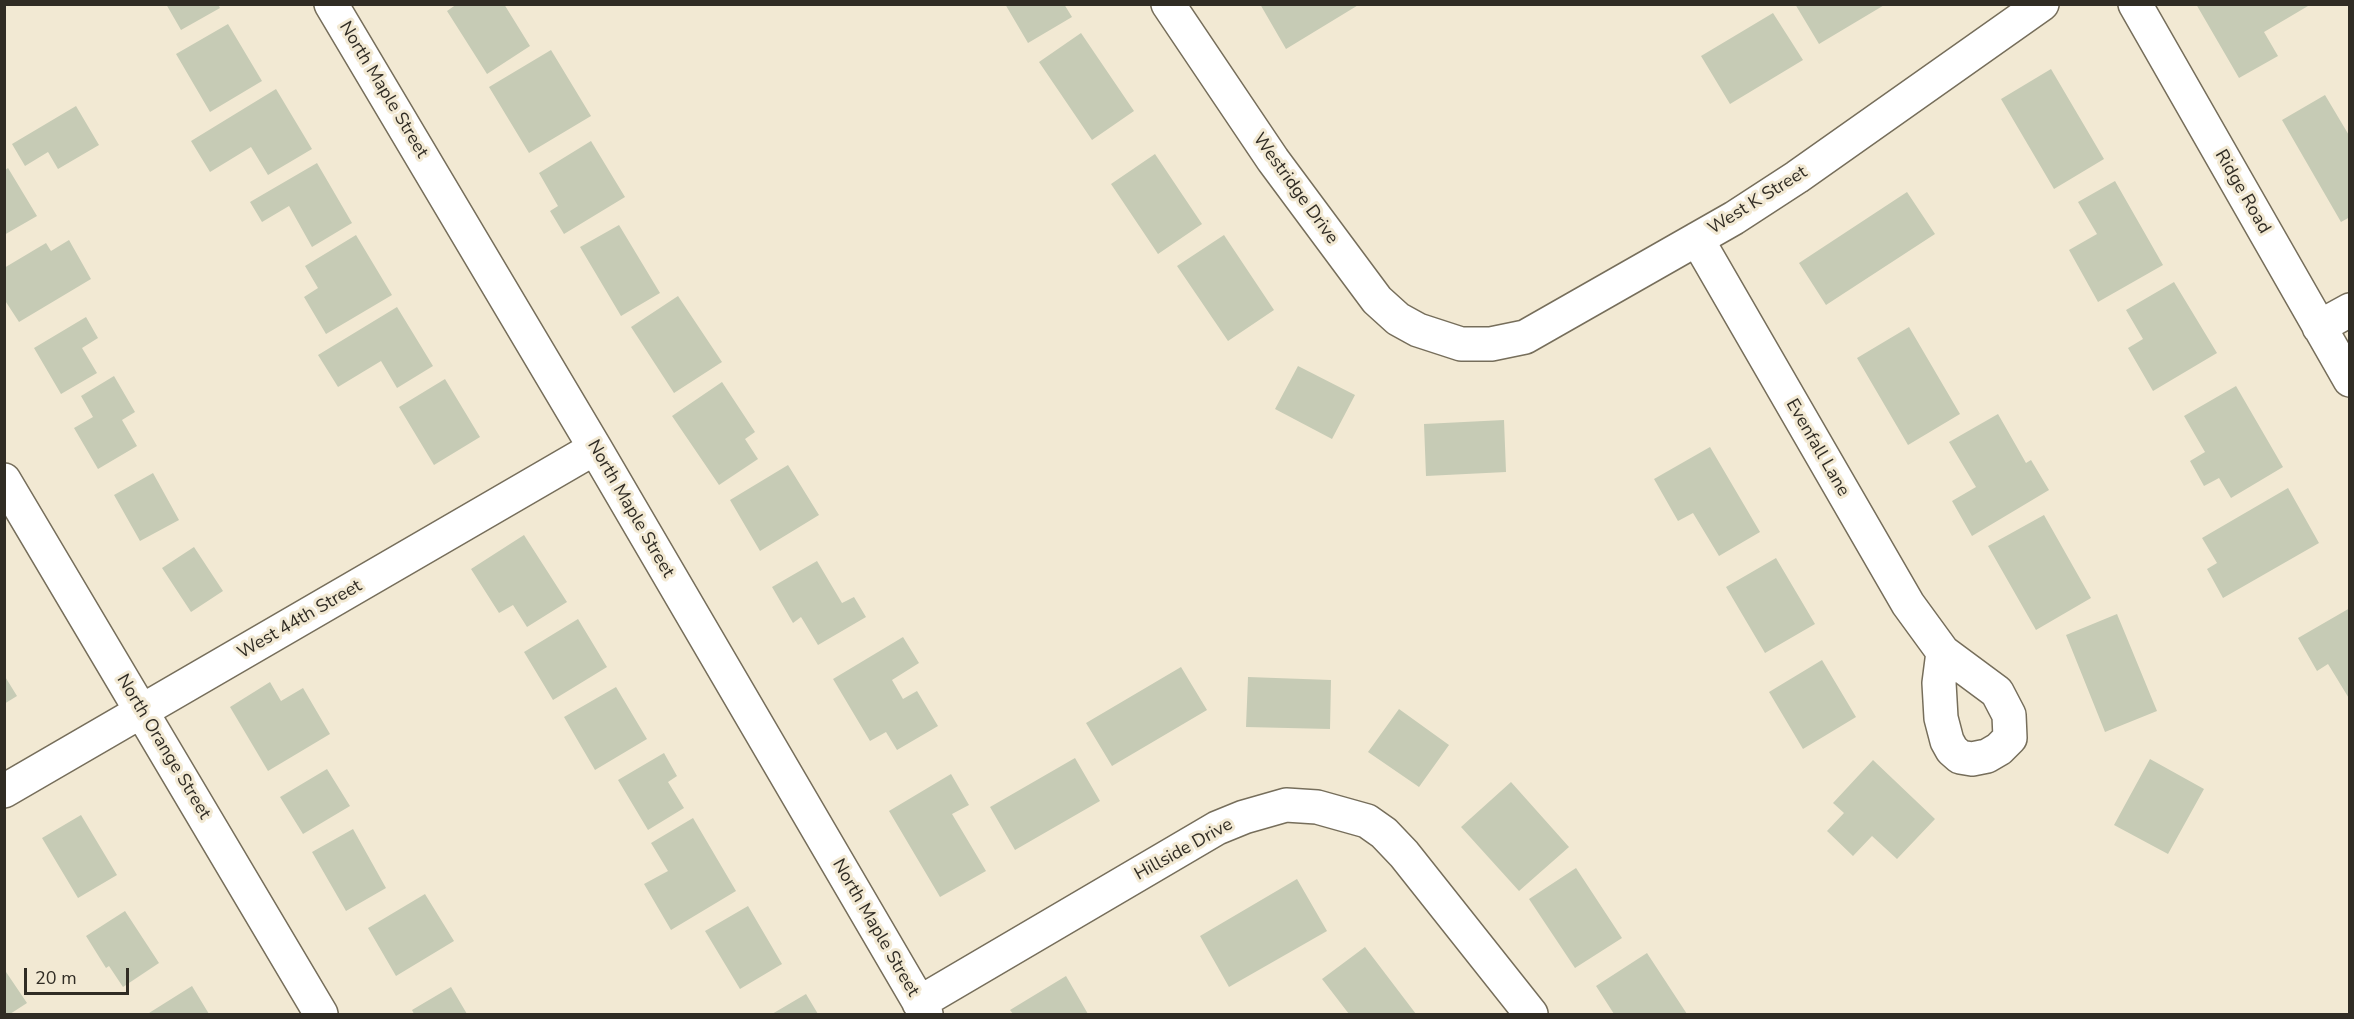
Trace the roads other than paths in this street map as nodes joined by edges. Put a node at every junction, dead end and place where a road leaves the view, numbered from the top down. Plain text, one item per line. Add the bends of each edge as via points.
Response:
1 (332, 4) edge
2 (1168, 4) edge
3 (2042, 4) edge
4 (2135, 4) edge
5 (1697, 239) junction
6 (2349, 310) edge
7 (2319, 327) junction
8 (1451, 342) joint
9 (2349, 380) edge
10 (595, 448) junction
11 (4, 480) edge
12 (1943, 652) dead end
13 (142, 712) junction
14 (4, 791) edge
15 (922, 1009) edge
16 (321, 1014) edge
17 (1531, 1014) edge

1 - 10 street, North Maple Street
2 - 8 street, Westridge Drive via 1273,160 1377,300 1398,319
3 - 5 street, West K Street via 1797,177
4 - 7 street, Ridge Road
5 - 8 street, West K Street via 1525,337 1491,344
5 - 12 street, Evenfall Lane via 1908,604
6 - 7 street
7 - 9 street, Ridge Road
10 - 13 street, West 44th Street
10 - 15 street, North Maple Street
11 - 13 street, North Orange Street
13 - 14 street, West 44th Street
13 - 16 street, North Orange Street
15 - 17 street, Hillside Drive via 1217,828 1286,805 1317,807 1367,821 1384,833

